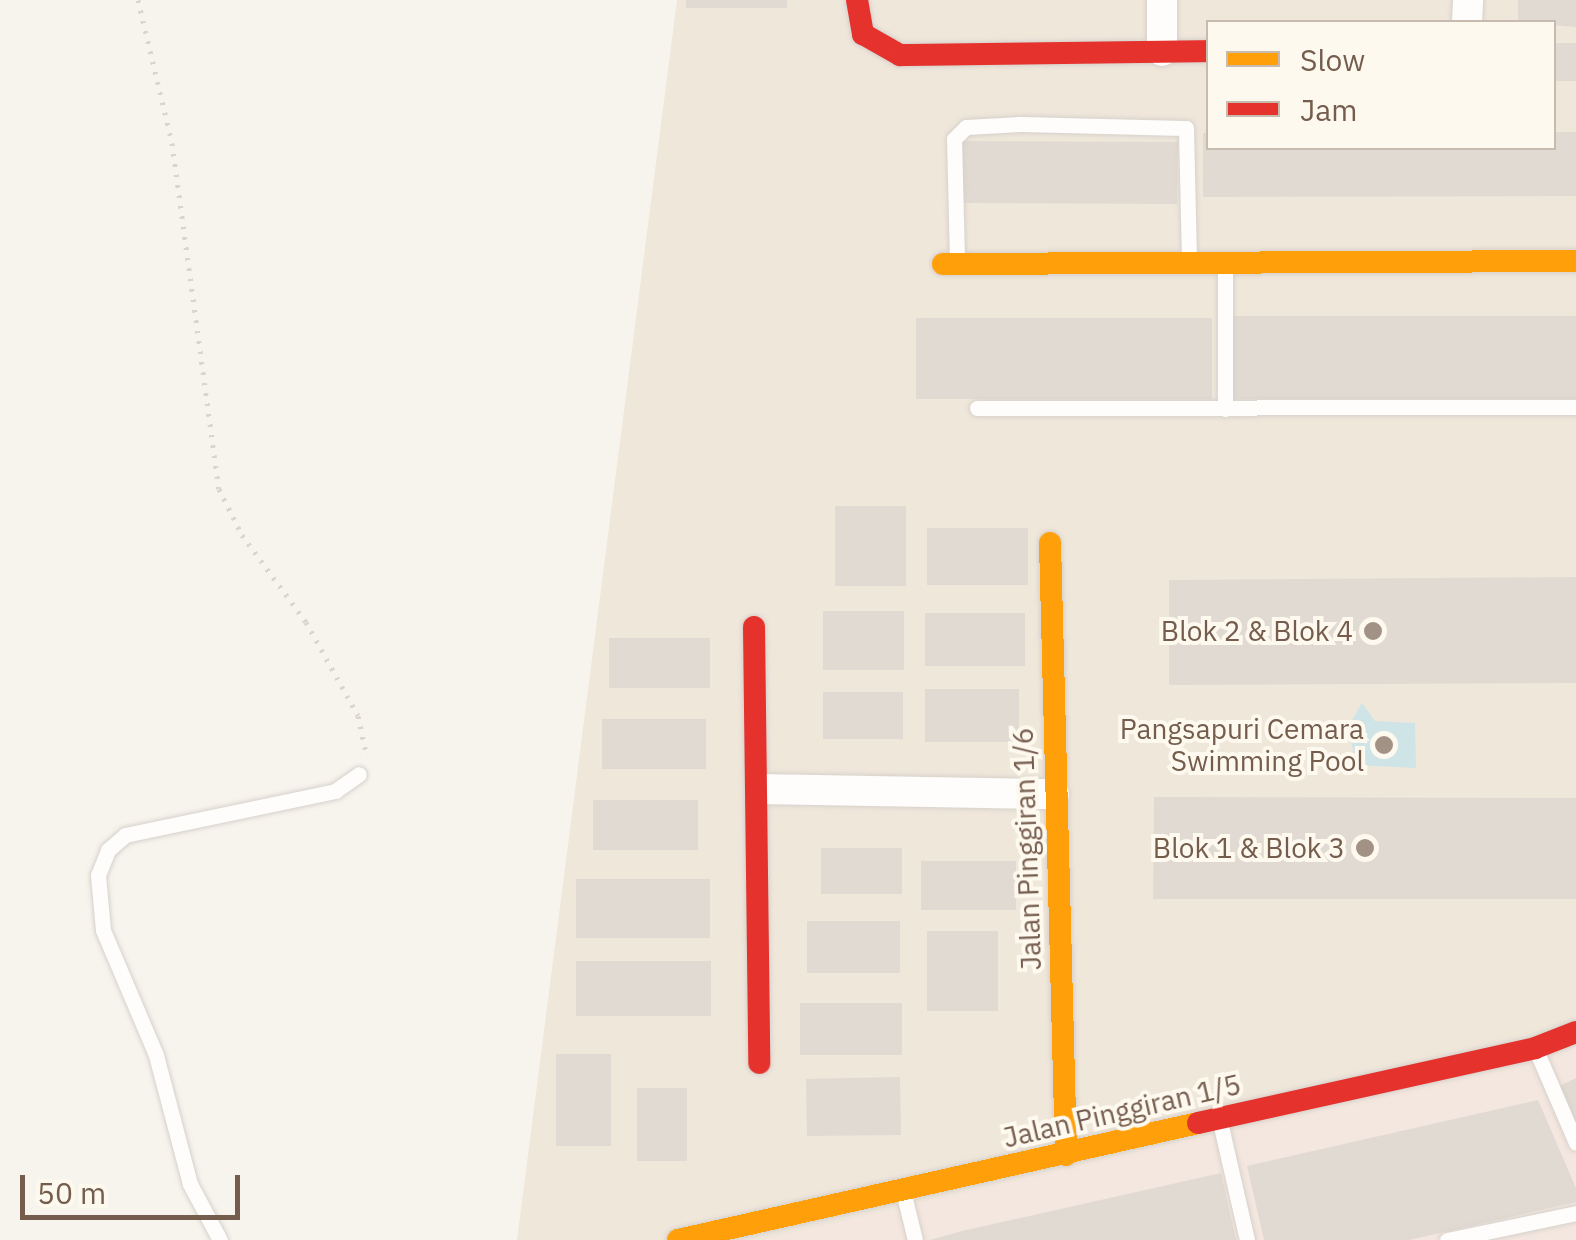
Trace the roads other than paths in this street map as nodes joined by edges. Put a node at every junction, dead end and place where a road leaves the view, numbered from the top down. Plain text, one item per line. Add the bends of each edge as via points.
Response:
1 (857, 0) edge
2 (1162, 0) edge
3 (1162, 52) junction
4 (1206, 52) edge
5 (1576, 261) edge
6 (1188, 263) junction
7 (1225, 263) junction
8 (950, 264) joint
9 (977, 408) dead end
10 (1576, 408) edge
11 (1225, 410) junction
12 (1050, 542) dead end
13 (754, 628) dead end
14 (360, 774) road end
15 (760, 789) junction
16 (1054, 794) junction
17 (1576, 1032) edge
18 (1535, 1048) junction
19 (758, 1063) dead end
20 (1220, 1120) junction
21 (1576, 1143) edge
22 (1066, 1154) junction
23 (903, 1191) junction
24 (1576, 1213) edge
25 (220, 1240) edge
26 (678, 1240) edge
27 (915, 1240) edge
28 (1247, 1240) edge
29 (1447, 1240) edge

1 - 3 street via 863,34 900,55
2 - 3 street
3 - 4 street
5 - 7 street
6 - 7 street
6 - 8 street
6 - 8 lane via 1186,128 1005,124 966,126 954,139
7 - 11 lane
9 - 11 lane
10 - 11 lane
12 - 16 street, Jalan Pinggiran 1/6
13 - 15 street
14 - 25 lane via 335,791 124,835 108,850 98,875 103,930 156,1055 190,1184
15 - 16 street
15 - 19 street
16 - 22 street, Jalan Pinggiran 1/6
17 - 18 street, Jalan Pinggiran 1/5
18 - 20 street, Jalan Pinggiran 1/5
18 - 21 lane
20 - 22 street, Jalan Pinggiran 1/5
20 - 28 lane
22 - 23 street, Jalan Pinggiran 1/5
23 - 26 street, Jalan Pinggiran 1/5
23 - 27 lane
24 - 29 lane

